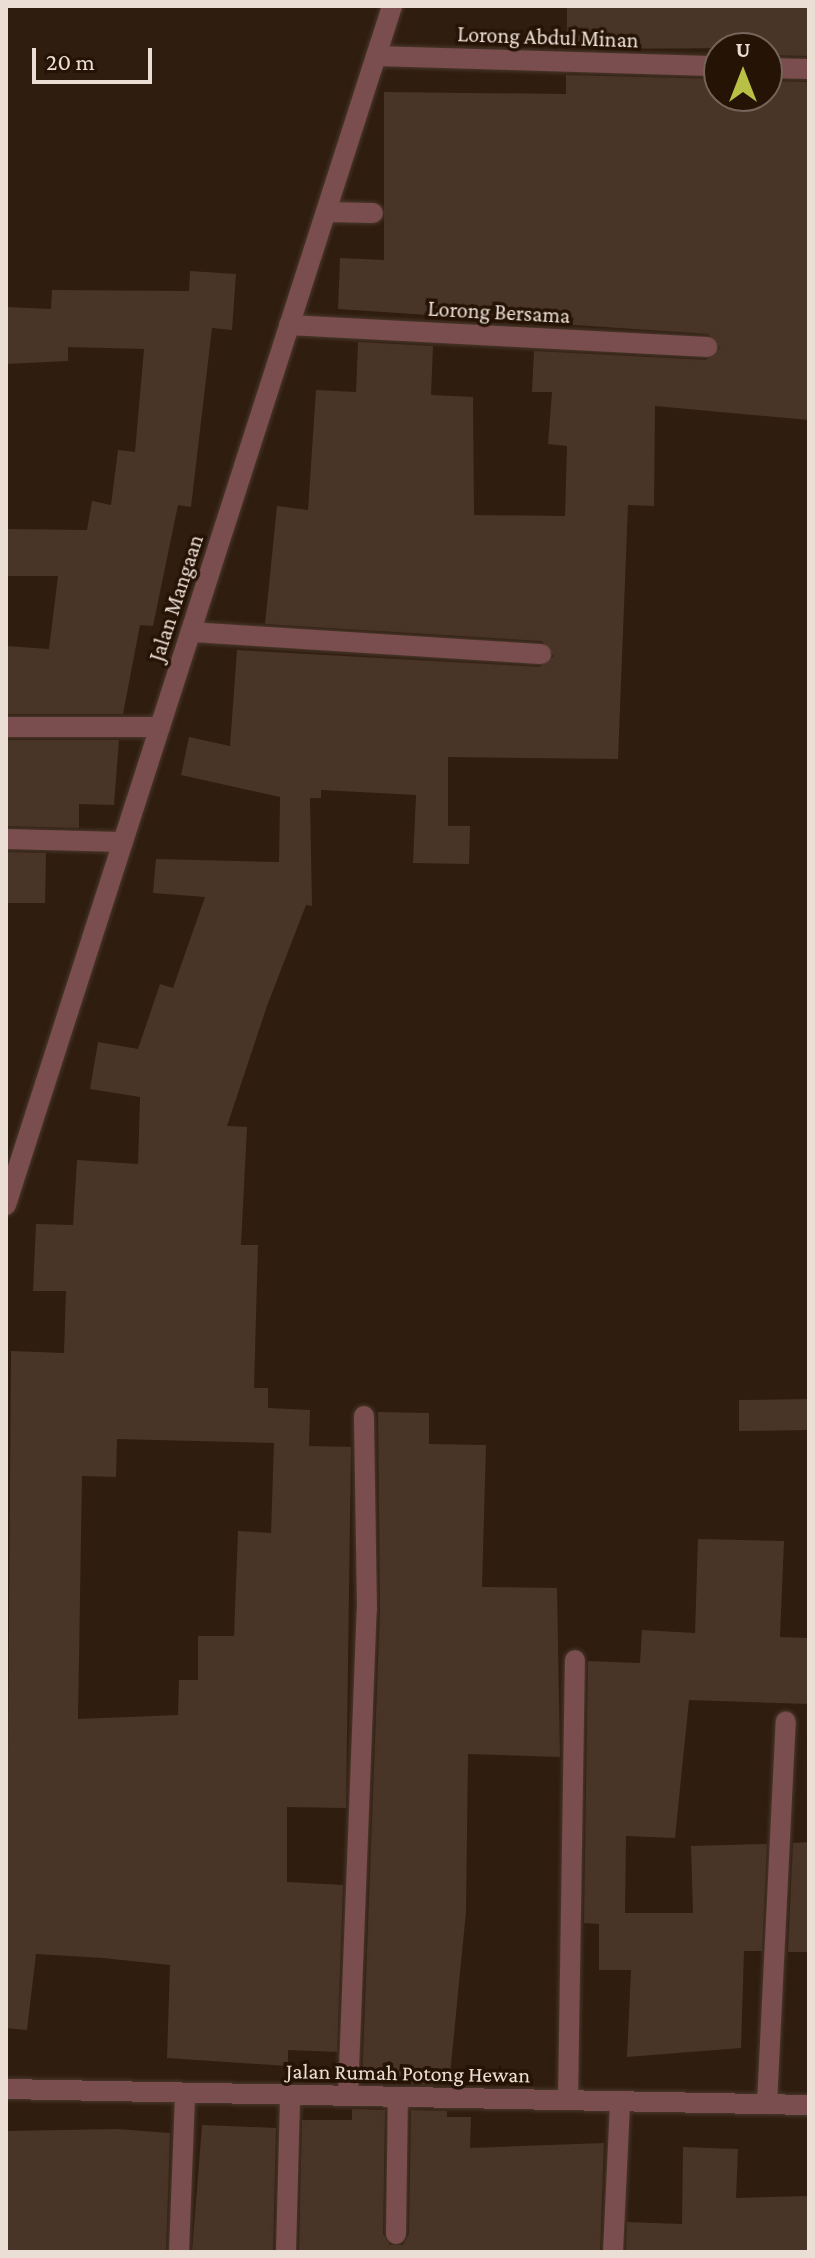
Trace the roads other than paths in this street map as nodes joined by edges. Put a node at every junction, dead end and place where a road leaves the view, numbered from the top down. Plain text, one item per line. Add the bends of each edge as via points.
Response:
1 (392, 6) edge
2 (376, 56) junction
3 (703, 66) edge
4 (783, 68) edge
5 (809, 69) edge
6 (326, 212) junction
7 (373, 213) dead end
8 (289, 325) junction
9 (707, 347) dead end
10 (191, 632) junction
11 (541, 654) dead end
12 (6, 727) edge
13 (160, 727) junction
14 (6, 839) edge
15 (123, 842) junction
16 (6, 1205) edge
17 (364, 1416) dead end
18 (575, 1660) dead end
19 (786, 1721) dead end
20 (6, 2089) edge
21 (185, 2093) junction
22 (290, 2095) junction
23 (348, 2096) junction
24 (398, 2097) junction
25 (568, 2100) junction
26 (620, 2101) junction
27 (767, 2104) junction
28 (809, 2105) edge
29 (396, 2234) dead end
30 (179, 2252) edge
31 (286, 2252) edge
32 (613, 2252) edge

1 - 2 street, Jalan Mangaan
2 - 3 street, Lorong Abdul Minan
2 - 6 street, Jalan Mangaan
4 - 5 street
6 - 7 street
6 - 8 street, Jalan Mangaan
8 - 9 street, Lorong Bersama
8 - 10 street, Jalan Mangaan
10 - 11 street
10 - 13 street, Jalan Mangaan
12 - 13 street
13 - 15 street, Jalan Mangaan
14 - 15 street
15 - 16 street, Jalan Mangaan
17 - 23 street via 367,1610
18 - 25 street
19 - 27 street
20 - 21 street, Jalan Rumah Potong Hewan
21 - 22 street, Jalan Rumah Potong Hewan
21 - 30 street
22 - 23 street, Jalan Rumah Potong Hewan
22 - 31 street
23 - 24 street, Jalan Rumah Potong Hewan
24 - 25 street, Jalan Rumah Potong Hewan
24 - 29 street
25 - 26 street, Jalan Rumah Potong Hewan
26 - 27 street, Jalan Rumah Potong Hewan
26 - 32 street
27 - 28 street, Jalan Rumah Potong Hewan

